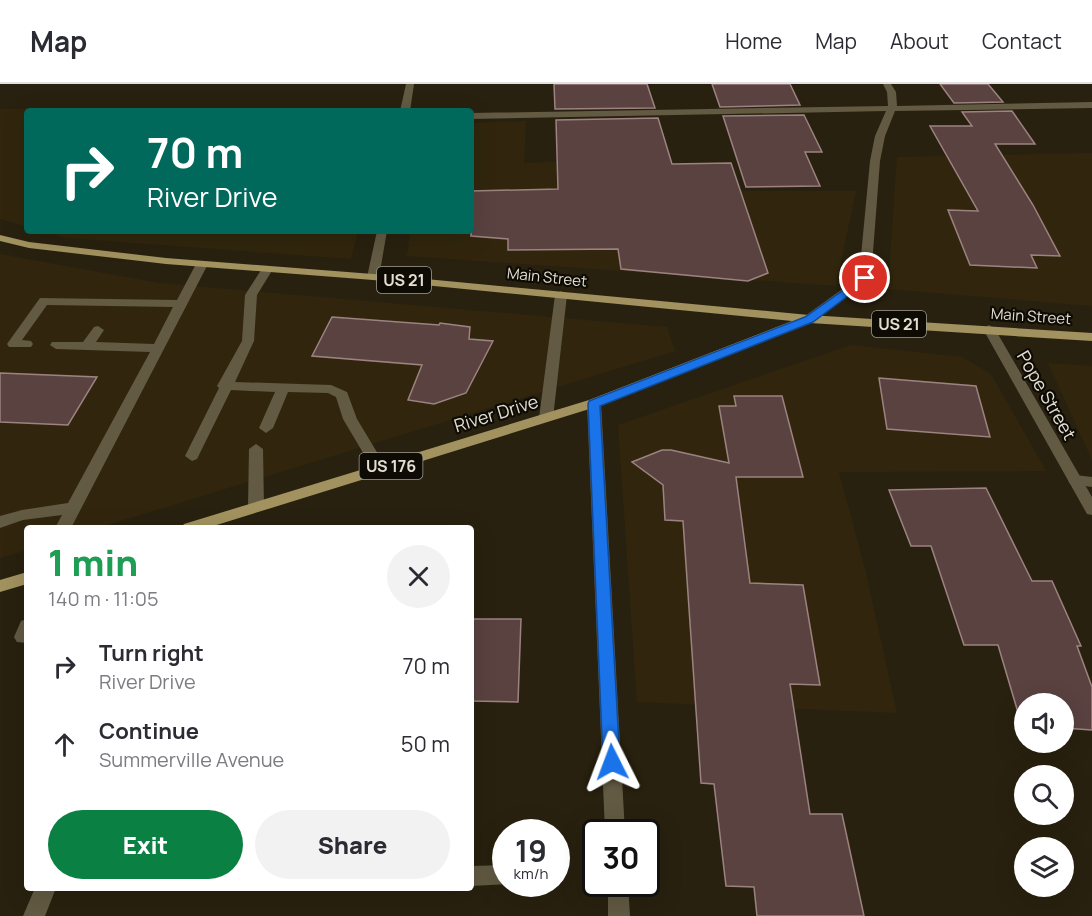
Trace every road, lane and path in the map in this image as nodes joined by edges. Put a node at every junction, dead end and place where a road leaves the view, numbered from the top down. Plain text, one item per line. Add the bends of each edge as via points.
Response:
1 (410, 84) edge
2 (887, 84) edge
3 (1092, 105) edge
4 (893, 106) junction
5 (406, 108) edge
6 (474, 116) edge
7 (381, 234) edge
8 (0, 238) edge
9 (202, 264) junction
10 (267, 269) junction
11 (373, 277) junction
12 (561, 295) junction
13 (180, 304) junction
14 (809, 319) junction
15 (98, 330) dead end
16 (989, 330) junction
17 (1092, 337) edge
18 (27, 344) dead end
19 (56, 345) dead end
20 (87, 346) junction
21 (158, 348) junction
22 (224, 386) junction
23 (283, 389) junction
24 (594, 404) junction
25 (546, 418) junction
26 (266, 428) dead end
27 (256, 449) dead end
28 (192, 456) dead end
29 (380, 469) junction
30 (1075, 480) junction
31 (1092, 482) edge
32 (256, 507) junction
33 (74, 508) junction
34 (1092, 510) edge
35 (0, 522) edge
36 (65, 525) edge
37 (199, 525) edge
38 (24, 579) edge
39 (0, 586) edge
40 (614, 819) edge
41 (492, 875) edge
42 (474, 876) edge
43 (45, 891) edge
44 (618, 897) edge
45 (34, 916) edge
46 (619, 916) edge

1 - 5 street
2 - 4 street
3 - 4 street
4 - 6 street
4 - 14 street via 878,142 865,278
7 - 11 street
8 - 9 main road, Main Street / US 21
9 - 10 main road, Main Street / US 21
9 - 13 street
10 - 11 main road, Main Street / US 21
10 - 22 street via 251,295 248,341
11 - 12 main road, Main Street / US 21
12 - 14 main road, Main Street / US 21
12 - 25 street
13 - 18 street via 113,306 44,301 13,344
13 - 21 street
14 - 16 main road, Main Street / US 21
14 - 24 main road, River Drive / US 176
15 - 20 street
16 - 17 main road, Main Street / US 21
16 - 30 street, Pope Street
19 - 20 street
20 - 21 street
21 - 33 street
22 - 23 street
22 - 28 street
23 - 26 street
23 - 29 street via 331,389 342,394 350,419
24 - 25 main road, River Drive / US 176
24 - 40 street
25 - 29 main road, River Drive / US 176
27 - 32 street
29 - 32 main road, River Drive / US 176
30 - 31 street
30 - 34 street, Pope Street
32 - 37 main road, River Drive / US 176
33 - 35 street
33 - 36 street
38 - 39 main road
41 - 42 street
43 - 45 street
44 - 46 street

